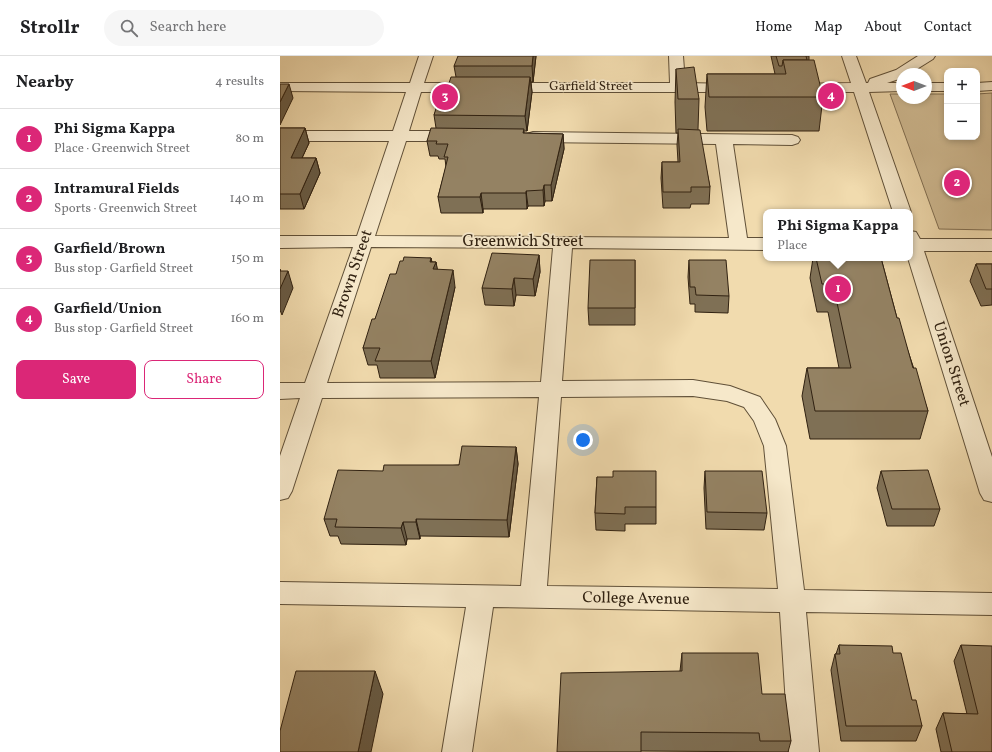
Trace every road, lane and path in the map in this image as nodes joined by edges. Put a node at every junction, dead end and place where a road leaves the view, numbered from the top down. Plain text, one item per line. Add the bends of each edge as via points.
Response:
1 (426, 56) edge
2 (676, 56) edge
3 (849, 56) edge
4 (928, 56) edge
5 (992, 86) edge
6 (280, 87) edge
7 (415, 87) junction
8 (896, 87) edge
9 (932, 87) edge
10 (944, 87) edge
11 (980, 87) edge
12 (659, 88) junction
13 (678, 88) junction
14 (859, 88) junction
15 (784, 92) edge
16 (280, 136) edge
17 (398, 136) junction
18 (474, 137) edge
19 (519, 137) edge
20 (724, 140) junction
21 (792, 140) dead end
22 (901, 209) edge
23 (364, 241) junction
24 (280, 242) edge
25 (913, 242) edge
26 (563, 243) junction
27 (739, 244) junction
28 (763, 244) edge
29 (992, 245) edge
30 (913, 248) edge
31 (550, 390) junction
32 (280, 391) edge
33 (313, 392) junction
34 (280, 491) edge
35 (992, 493) edge
36 (280, 593) edge
37 (480, 596) junction
38 (533, 597) junction
39 (792, 601) junction
40 (992, 604) edge
41 (457, 752) edge
42 (804, 752) edge

1 - 7 street, Brown Street
2 - 13 street
3 - 14 street
4 - 14 street via 901,73
5 - 11 street
6 - 7 street, Garfield Street
7 - 12 street, Garfield Street
7 - 17 street, Brown Street
8 - 14 street
9 - 10 street
12 - 13 street, Garfield Street
12 - 13 street, Garfield Street via 660,101 742,94
14 - 15 street
14 - 22 street
16 - 17 street
17 - 18 street
17 - 23 street, Brown Street
19 - 20 street
20 - 21 street
20 - 27 street
23 - 24 street, Greenwich Street
23 - 26 street, Greenwich Street
23 - 33 street, Brown Street
25 - 29 street
26 - 27 street, Greenwich Street
26 - 31 street
27 - 28 street, Greenwich Street
30 - 35 street, Union Street
31 - 33 street
31 - 38 street
31 - 39 street via 692,388 730,394 752,402 764,419 775,446
32 - 33 street
33 - 34 street, Brown Street
36 - 37 street, College Avenue
37 - 38 street, College Avenue
37 - 41 street
38 - 39 street, College Avenue
39 - 40 street, College Avenue
39 - 42 street

